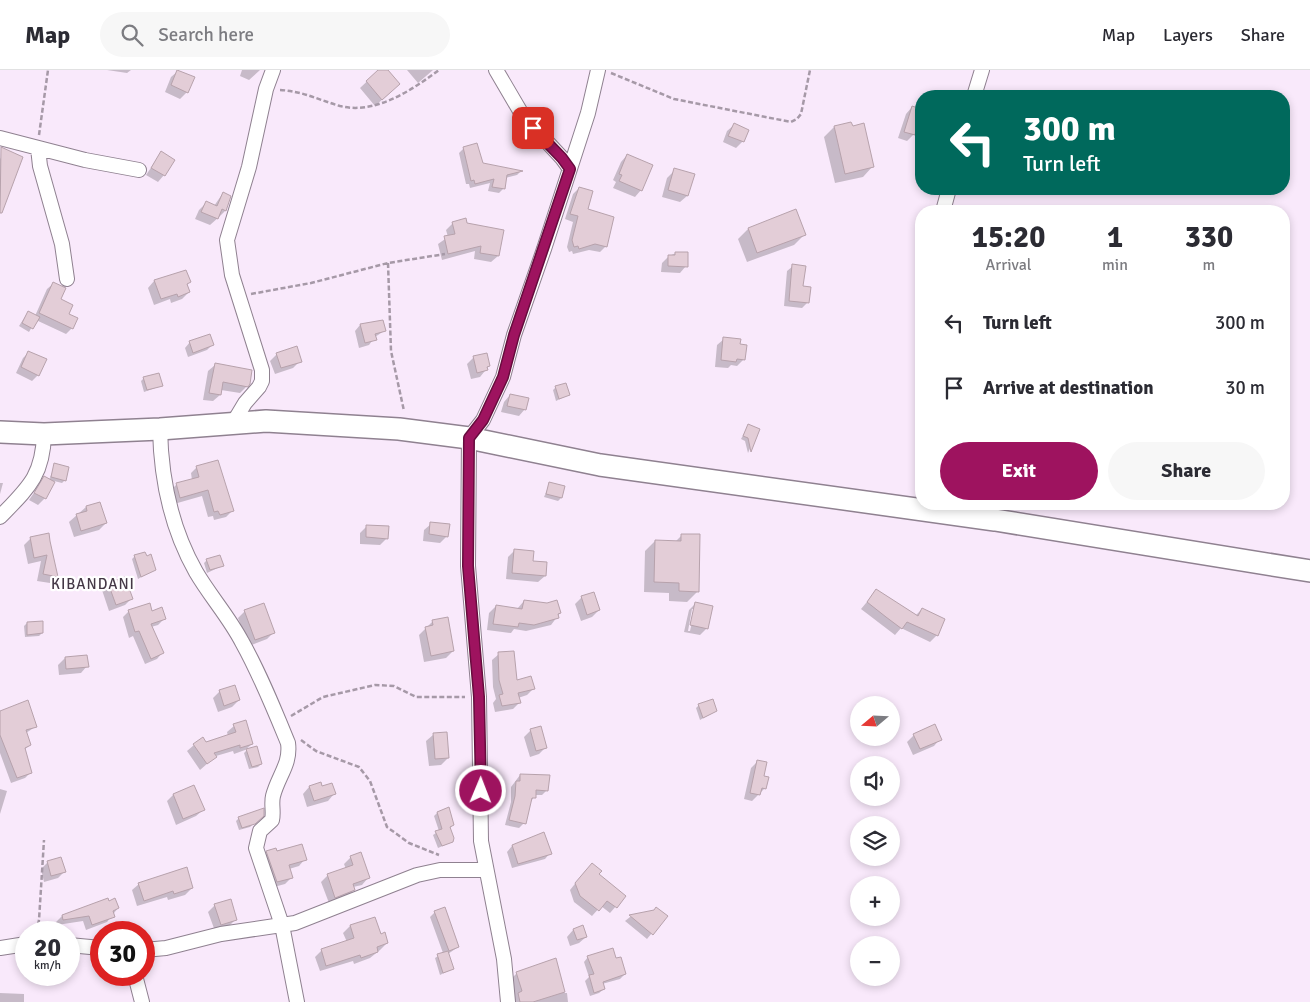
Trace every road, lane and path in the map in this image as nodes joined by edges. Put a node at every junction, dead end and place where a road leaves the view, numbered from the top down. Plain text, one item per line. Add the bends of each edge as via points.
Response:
1 (48, 70) edge
2 (274, 70) edge
3 (439, 70) edge
4 (496, 70) edge
5 (598, 70) edge
6 (603, 70) edge
7 (810, 70) edge
8 (982, 70) edge
9 (266, 89) junction
10 (976, 90) edge
11 (0, 138) edge
12 (38, 148) junction
13 (570, 169) junction
14 (139, 170) dead end
15 (445, 254) dead end
16 (388, 263) junction
17 (67, 279) dead end
18 (239, 298) junction
19 (234, 423) junction
20 (160, 429) junction
21 (409, 430) junction
22 (0, 432) edge
23 (44, 434) junction
24 (469, 438) junction
25 (915, 503) edge
26 (971, 510) edge
27 (988, 512) edge
28 (0, 517) edge
29 (1310, 571) edge
30 (479, 697) junction
31 (279, 721) junction
32 (44, 840) dead end
33 (444, 857) dead end
34 (486, 870) junction
35 (39, 921) edge
36 (282, 925) junction
37 (15, 946) edge
38 (0, 948) edge
39 (155, 949) edge
40 (138, 986) edge
41 (507, 998) edge
42 (142, 1002) edge
43 (297, 1002) edge
44 (496, 1002) edge

1 - 12 path
2 - 9 street
3 - 9 path via 403,93 364,108 342,106 299,92
4 - 13 street via 523,116
5 - 13 street
6 - 7 path via 674,99 791,122 801,114
8 - 10 street
9 - 18 street via 250,167 227,240
11 - 12 street
12 - 14 street
12 - 17 street via 62,244
13 - 24 street via 503,377 483,420
15 - 16 path
16 - 18 path
16 - 21 path via 391,351
18 - 19 street via 260,363 262,382
19 - 20 main road
19 - 21 main road via 266,421
20 - 23 main road
20 - 31 street via 166,495 181,542 196,572 242,642
21 - 24 main road
22 - 23 main road
23 - 28 street via 44,453 36,475
24 - 25 main road via 600,465
24 - 30 street via 468,566
26 - 27 main road
27 - 29 main road
30 - 31 path via 422,698 394,686 375,685 323,697 298,714
30 - 34 street via 481,841
31 - 33 path via 316,751 359,767 370,781 387,827 409,842
31 - 36 street via 290,753 273,795 272,820 260,831 256,848
32 - 35 path
34 - 36 street via 440,870 417,874 311,918
34 - 41 street via 500,936
36 - 39 street
36 - 43 street
37 - 38 street
40 - 42 street
41 - 44 street

